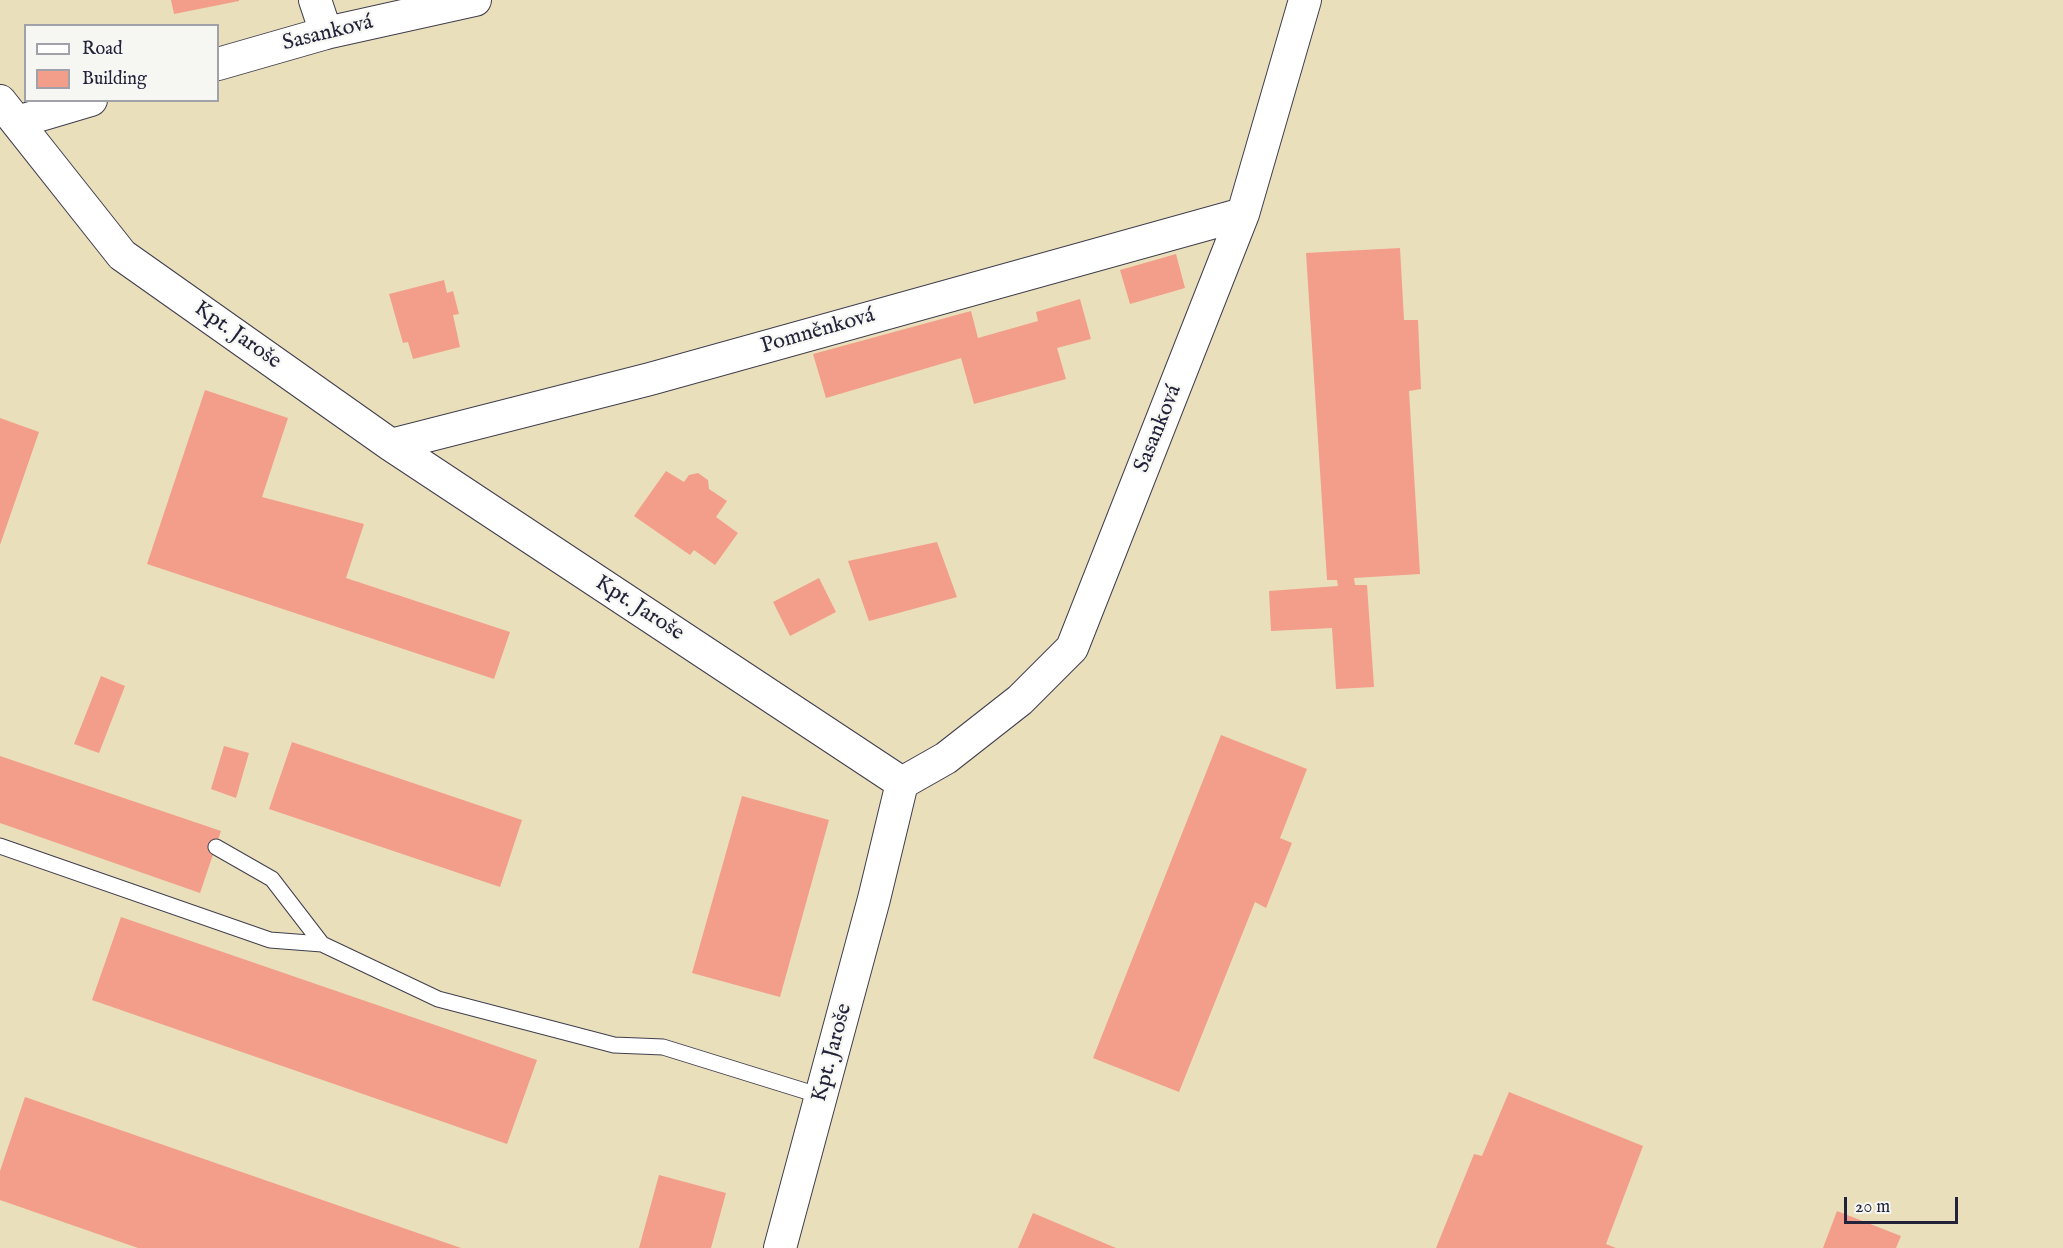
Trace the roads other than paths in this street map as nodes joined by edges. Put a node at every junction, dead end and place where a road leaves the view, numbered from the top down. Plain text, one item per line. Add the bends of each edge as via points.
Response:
1 (315, 0) edge
2 (475, 0) edge
3 (1305, 0) edge
4 (326, 33) junction
5 (219, 64) edge
6 (76, 102) edge
7 (8, 111) edge
8 (1243, 214) junction
9 (391, 445) junction
10 (902, 783) junction
11 (0, 846) edge
12 (216, 848) dead end
13 (322, 944) junction
14 (821, 1096) junction
15 (780, 1248) edge

1 - 4 street
2 - 4 street, Sasanková
3 - 8 street, Sasanková
4 - 5 street, Sasanková
6 - 7 street
7 - 9 street, Kpt. Jaroše via 122,255
8 - 9 street, Pomněnková via 650,379
8 - 10 street, Sasanková via 1072,648 1020,700 946,758
9 - 10 street, Kpt. Jaroše
10 - 14 street, Kpt. Jaroše
11 - 13 lane via 270,940
12 - 13 lane via 272,879
13 - 14 lane via 438,999 614,1045 663,1047
14 - 15 street, Kpt. Jaroše

